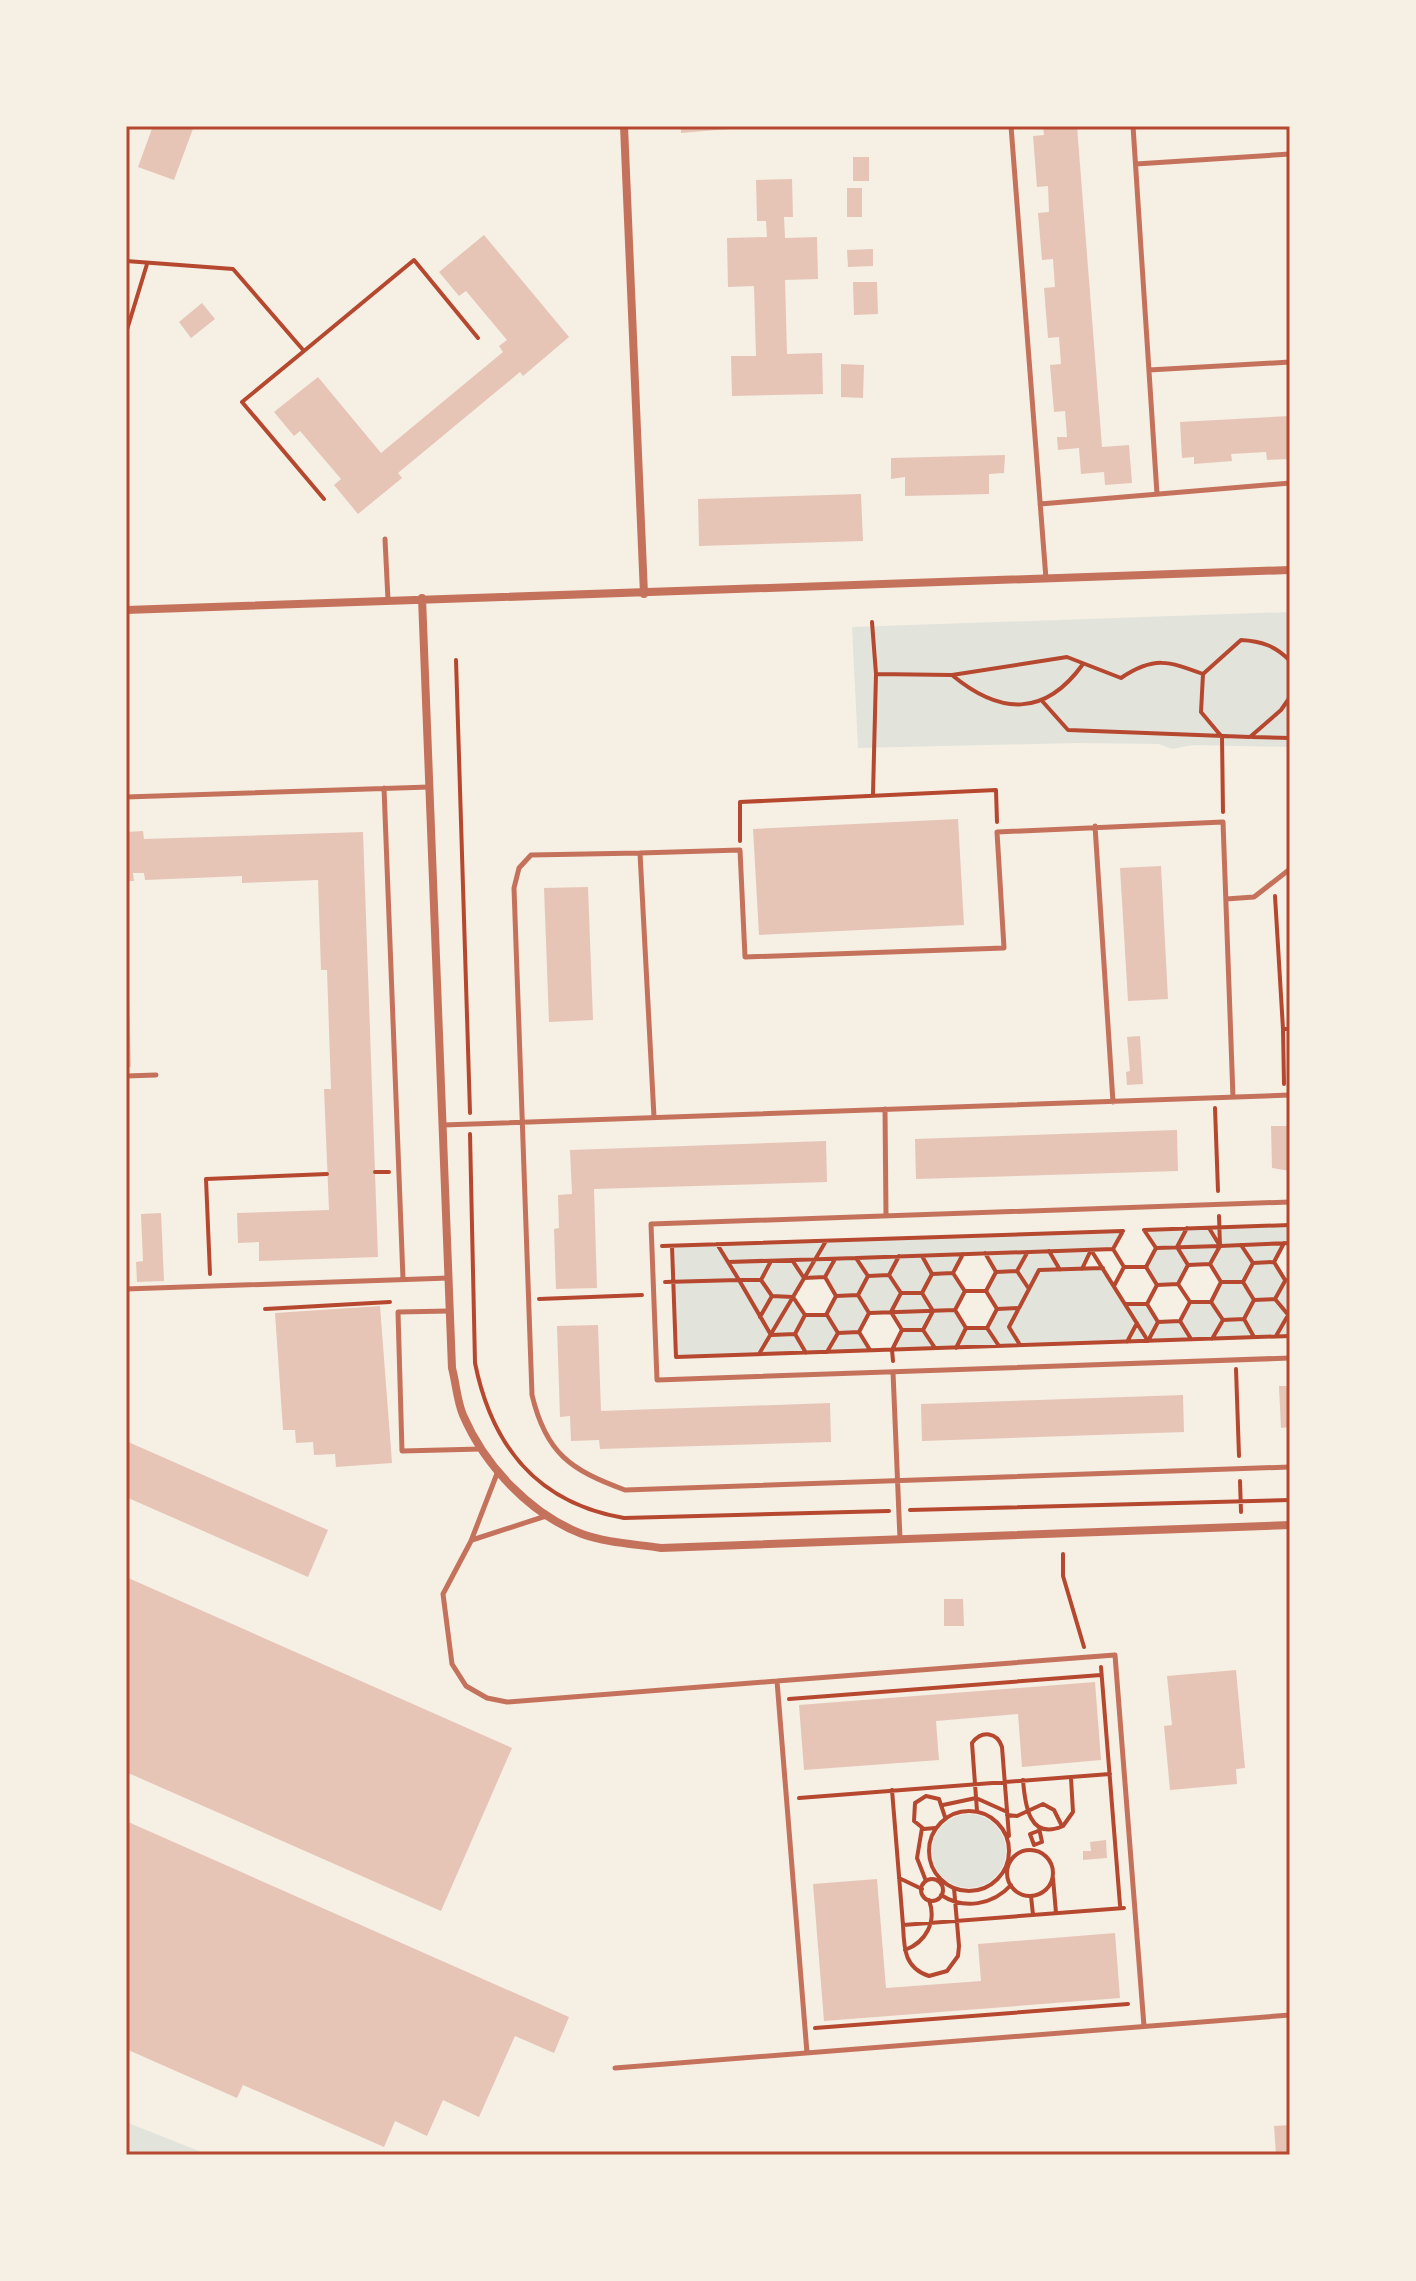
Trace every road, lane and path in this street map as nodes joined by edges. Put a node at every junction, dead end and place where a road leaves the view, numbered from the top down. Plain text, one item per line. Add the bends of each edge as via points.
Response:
1 (624, 126) edge
2 (1011, 126) edge
3 (1133, 126) edge
4 (1290, 154) edge
5 (1136, 164) junction
6 (126, 261) edge
7 (147, 264) junction
8 (126, 333) edge
9 (478, 338) dead end
10 (304, 351) junction
11 (1290, 362) edge
12 (1149, 370) junction
13 (1290, 483) edge
14 (1157, 494) junction
15 (324, 499) dead end
16 (1040, 504) junction
17 (385, 539) dead end
18 (1290, 570) edge
19 (1046, 580) junction
20 (644, 594) junction
21 (422, 598) junction
22 (388, 600) junction
23 (126, 610) edge
24 (872, 622) dead end
25 (456, 660) dead end
26 (1290, 661) edge
27 (1083, 664) junction
28 (876, 674) junction
29 (1203, 674) junction
30 (952, 675) junction
31 (1290, 697) edge
32 (1043, 702) junction
33 (1222, 737) junction
34 (1250, 737) junction
35 (1290, 738) edge
36 (430, 787) junction
37 (384, 788) junction
38 (873, 794) junction
39 (126, 797) edge
40 (1223, 822) junction
41 (1095, 826) junction
42 (997, 832) junction
43 (740, 850) junction
44 (640, 853) junction
45 (1290, 869) edge
46 (1274, 882) junction
47 (1226, 899) junction
48 (1283, 1029) junction
49 (1290, 1029) edge
50 (156, 1075) dead end
51 (126, 1076) edge
52 (1287, 1096) edge
53 (1233, 1097) junction
54 (1215, 1098) junction
55 (1113, 1102) junction
56 (885, 1109) junction
57 (654, 1117) junction
58 (522, 1122) junction
59 (470, 1124) junction
60 (443, 1125) junction
61 (327, 1174) dead end
62 (1290, 1202) edge
63 (1219, 1205) junction
64 (886, 1216) junction
65 (1290, 1225) edge
66 (1219, 1227) junction
67 (1187, 1228) junction
68 (1209, 1228) junction
69 (826, 1241) junction
70 (1287, 1243) edge
71 (717, 1244) junction
72 (1241, 1245) junction
73 (1220, 1246) junction
74 (1177, 1247) junction
75 (1156, 1248) junction
76 (1113, 1249) junction
77 (1091, 1250) junction
78 (1049, 1251) junction
79 (1027, 1252) junction
80 (985, 1253) junction
81 (963, 1254) junction
82 (899, 1256) junction
83 (922, 1256) junction
84 (856, 1258) junction
85 (815, 1259) junction
86 (835, 1259) junction
87 (792, 1260) junction
88 (771, 1261) junction
89 (728, 1262) junction
90 (1274, 1262) junction
91 (1253, 1263) junction
92 (1210, 1264) junction
93 (1188, 1265) junction
94 (1124, 1267) junction
95 (1146, 1267) junction
96 (1103, 1268) junction
97 (1082, 1269) junction
98 (1060, 1270) junction
99 (1017, 1271) junction
100 (996, 1272) junction
101 (953, 1273) junction
102 (932, 1274) junction
103 (889, 1275) junction
104 (868, 1276) junction
105 (825, 1277) junction
106 (449, 1278) junction
107 (804, 1278) junction
108 (403, 1279) junction
109 (739, 1280) junction
110 (761, 1280) junction
111 (1288, 1280) edge
112 (673, 1282) junction
113 (1221, 1282) junction
114 (1243, 1282) junction
115 (1178, 1284) junction
116 (1157, 1285) junction
117 (210, 1286) junction
118 (1114, 1286) junction
119 (126, 1289) edge
120 (1029, 1289) junction
121 (965, 1291) junction
122 (986, 1291) junction
123 (901, 1293) junction
124 (922, 1293) junction
125 (654, 1295) junction
126 (858, 1295) junction
127 (772, 1296) junction
128 (836, 1296) junction
129 (793, 1297) junction
130 (529, 1299) junction
131 (1275, 1299) junction
132 (1254, 1300) junction
133 (399, 1302) dead end
134 (1190, 1302) junction
135 (1211, 1302) junction
136 (1126, 1304) junction
137 (1147, 1304) junction
138 (1019, 1308) junction
139 (265, 1309) dead end
140 (997, 1309) junction
141 (955, 1310) junction
142 (450, 1311) junction
143 (933, 1311) junction
144 (891, 1312) junction
145 (869, 1313) junction
146 (805, 1315) junction
147 (826, 1315) junction
148 (760, 1317) junction
149 (1288, 1317) edge
150 (1244, 1319) junction
151 (1223, 1320) junction
152 (1180, 1321) junction
153 (1158, 1322) junction
154 (1137, 1323) junction
155 (966, 1328) junction
156 (987, 1328) junction
157 (902, 1330) junction
158 (923, 1330) junction
159 (859, 1332) junction
160 (838, 1333) junction
161 (795, 1334) junction
162 (771, 1335) junction
163 (1290, 1336) edge
164 (1254, 1337) junction
165 (1276, 1337) junction
166 (1235, 1338) junction
167 (1191, 1339) junction
168 (1212, 1339) junction
169 (1148, 1341) junction
170 (1127, 1342) junction
171 (1020, 1345) junction
172 (999, 1346) junction
173 (935, 1348) junction
174 (956, 1348) junction
175 (870, 1350) junction
176 (892, 1350) junction
177 (827, 1352) junction
178 (806, 1353) junction
179 (759, 1354) junction
180 (1290, 1358) edge
181 (1236, 1360) junction
182 (893, 1372) junction
183 (481, 1449) junction
184 (1290, 1467) edge
185 (1240, 1469) junction
186 (498, 1471) junction
187 (897, 1481) junction
188 (1290, 1500) edge
189 (1241, 1501) junction
190 (899, 1511) junction
191 (548, 1515) junction
192 (1290, 1525) edge
193 (1242, 1527) junction
194 (900, 1539) junction
195 (471, 1541) junction
196 (1063, 1554) dead end
197 (1100, 1656) junction
198 (1085, 1657) junction
199 (1101, 1675) junction
200 (777, 1681) junction
201 (779, 1700) junction
202 (1124, 1772) junction
203 (1109, 1774) junction
204 (1071, 1777) junction
205 (1023, 1780) junction
206 (1004, 1782) junction
207 (974, 1784) junction
208 (892, 1790) junction
209 (976, 1798) junction
210 (787, 1799) junction
211 (995, 1804) junction
212 (943, 1805) junction
213 (1026, 1810) junction
214 (977, 1811) junction
215 (1007, 1814) junction
216 (988, 1815) junction
217 (944, 1820) junction
218 (1062, 1826) junction
219 (922, 1828) junction
220 (936, 1828) junction
221 (1039, 1829) junction
222 (1010, 1845) junction
223 (1033, 1848) junction
224 (1007, 1866) junction
225 (1053, 1871) junction
226 (899, 1878) junction
227 (926, 1881) junction
228 (1011, 1885) junction
229 (954, 1888) junction
230 (922, 1889) junction
231 (941, 1895) junction
232 (1031, 1896) junction
233 (929, 1900) junction
234 (955, 1902) junction
235 (1135, 1907) junction
236 (1120, 1908) junction
237 (1056, 1913) junction
238 (1033, 1915) junction
239 (957, 1921) junction
240 (931, 1923) junction
241 (1121, 1924) dead end
242 (903, 1925) junction
243 (905, 1950) junction
244 (1290, 2015) edge
245 (1144, 2026) junction
246 (1130, 2027) junction
247 (805, 2029) junction
248 (807, 2053) junction
249 (615, 2068) dead end

1 - 20 street
2 - 16 lane
3 - 5 lane
4 - 5 lane
5 - 12 lane
6 - 7 path
7 - 8 path
7 - 10 path via 233,269
9 - 10 path via 414,260
10 - 15 path via 242,402
11 - 12 lane
12 - 14 lane
13 - 14 lane
14 - 16 lane
16 - 19 lane
17 - 22 lane
18 - 19 street
19 - 20 street
20 - 21 street
21 - 22 street
21 - 36 street
22 - 23 street
24 - 28 path
25 - 59 path
26 - 29 path via 1260,641 1241,640
27 - 29 path via 1121,678 1139,666 1167,661
27 - 30 path via 1067,657
27 - 32 path via 1068,684
28 - 30 path
28 - 38 path
29 - 33 path via 1201,712
30 - 32 path via 975,694 1004,705
31 - 34 path
32 - 33 path via 1068,730
33 - 34 path
33 - 40 path
34 - 35 path
36 - 37 lane
36 - 60 street
37 - 39 lane
37 - 108 lane
38 - 42 path via 996,790
38 - 43 path via 740,802
40 - 41 lane
40 - 47 lane
41 - 42 lane
41 - 55 lane
42 - 43 lane via 1004,948 745,957
43 - 44 lane
44 - 57 lane
44 - 58 lane via 531,855 519,868 514,888
45 - 46 lane
46 - 47 lane via 1254,897
46 - 48 path
47 - 53 lane
48 - 49 path
48 - 52 path
50 - 51 lane
52 - 53 lane
53 - 54 lane
54 - 55 lane
54 - 63 path
55 - 56 lane
56 - 57 lane
56 - 64 lane
57 - 58 lane
58 - 59 lane
58 - 130 lane
59 - 60 lane
59 - 190 path via 475,1363 482,1399 494,1428 540,1483 566,1502 624,1518
60 - 106 street
61 - 117 path via 206,1179
62 - 63 lane
63 - 64 lane
63 - 66 path
64 - 125 lane via 651,1224
65 - 66 path
66 - 68 path
66 - 73 path
67 - 68 path
67 - 74 path
67 - 75 path via 1144,1230
68 - 73 path
69 - 71 path
69 - 76 path via 1123,1231
69 - 85 path
70 - 72 path
70 - 90 path
71 - 89 path
71 - 112 path via 672,1246
72 - 73 path
72 - 91 path
73 - 74 path
73 - 92 path
74 - 75 path
74 - 93 path
75 - 95 path
76 - 77 path
76 - 94 path
77 - 78 path
77 - 96 path
77 - 97 path
78 - 79 path
78 - 98 path
79 - 80 path
79 - 99 path
80 - 81 path
80 - 100 path
81 - 83 path
81 - 101 path
82 - 83 path
82 - 84 path
82 - 103 path
83 - 102 path
84 - 86 path
84 - 104 path
85 - 86 path
85 - 87 path
85 - 107 path
86 - 105 path
87 - 88 path
87 - 107 path
88 - 89 path
88 - 110 path
89 - 109 path
90 - 91 path
90 - 111 path
91 - 114 path
92 - 93 path
92 - 113 path
93 - 115 path
94 - 95 path
94 - 118 path
95 - 116 path
96 - 97 path
96 - 118 path
97 - 98 path
98 - 120 path via 1039,1270
99 - 100 path
99 - 120 path
100 - 122 path
101 - 102 path
101 - 121 path
102 - 124 path
103 - 104 path
103 - 123 path
104 - 126 path
105 - 107 path
105 - 128 path
106 - 108 lane
106 - 142 street
107 - 129 path
108 - 117 lane
109 - 110 path
109 - 112 path
109 - 148 path
110 - 127 path
111 - 131 path
112 - 179 path via 676,1357
113 - 114 path
113 - 135 path
114 - 132 path
115 - 116 path
115 - 134 path
116 - 137 path
117 - 119 lane
118 - 136 path
120 - 138 path
121 - 122 path
121 - 141 path
122 - 140 path
123 - 124 path
123 - 144 path
124 - 143 path
125 - 130 path
125 - 182 lane via 657,1380
126 - 128 path
126 - 145 path
127 - 129 path
127 - 148 path
128 - 147 path
129 - 146 path
129 - 162 path
130 - 187 lane via 532,1395 539,1424 556,1452 583,1474 625,1490
131 - 132 path
131 - 149 path
132 - 150 path
133 - 139 path
134 - 135 path
134 - 152 path
135 - 151 path
136 - 137 path
136 - 154 path
137 - 153 path
138 - 140 path
138 - 171 path via 1009,1327
140 - 156 path
141 - 143 path
141 - 155 path
142 - 183 street via 452,1368 462,1413
142 - 183 lane via 398,1312 402,1451
143 - 144 path
143 - 158 path
144 - 145 path
144 - 157 path
145 - 159 path
146 - 147 path
146 - 161 path
147 - 160 path
148 - 162 path
149 - 165 path
150 - 151 path
150 - 164 path
151 - 168 path
152 - 153 path
152 - 167 path
153 - 169 path
154 - 169 path
154 - 170 path
155 - 156 path
155 - 174 path
156 - 172 path
157 - 158 path
157 - 176 path
158 - 173 path
159 - 160 path
159 - 175 path
160 - 177 path
161 - 162 path
161 - 178 path
162 - 179 path
163 - 165 path
164 - 165 path
164 - 166 path
166 - 168 path
166 - 181 path
167 - 168 path
167 - 169 path
169 - 170 path
170 - 171 path
171 - 172 path
172 - 174 path
173 - 174 path
173 - 176 path
175 - 176 path
175 - 177 path
177 - 178 path
178 - 179 path
180 - 181 lane
181 - 182 lane
181 - 185 path
182 - 187 lane
183 - 186 street
184 - 185 lane
185 - 187 lane
185 - 189 path
186 - 191 street
186 - 195 lane
187 - 190 lane
188 - 189 path
189 - 190 path
189 - 193 path
190 - 194 lane
191 - 194 street via 581,1533 661,1548
191 - 195 lane
192 - 193 street
193 - 194 street
195 - 200 lane via 443,1594 452,1664 466,1686 487,1698 507,1702
196 - 198 path via 1063,1576
197 - 198 lane
197 - 199 path
197 - 202 lane via 1115,1655
198 - 200 lane
199 - 201 path
199 - 203 path
200 - 201 lane
201 - 210 lane
202 - 203 path
202 - 235 lane
203 - 204 path
203 - 236 path
204 - 205 path
204 - 218 path via 1073,1812
205 - 206 path
205 - 213 path
206 - 207 path
206 - 207 path via 1000,1741 989,1733 972,1743
206 - 215 path
207 - 208 path
207 - 209 path
208 - 210 path
208 - 226 path
209 - 211 path
209 - 212 path
209 - 214 path
210 - 247 lane
211 - 215 path
211 - 216 path
212 - 217 path
212 - 219 path via 926,1796 915,1803 912,1815
213 - 215 path via 1017,1816
213 - 218 path via 1049,1805
213 - 221 path
214 - 216 path
214 - 217 path via 958,1812
215 - 222 path
216 - 222 path
217 - 220 path
218 - 221 path
219 - 220 path
219 - 227 path via 917,1858
220 - 229 path via 929,1844 932,1867
221 - 223 path via 1042,1842
221 - 223 path via 1030,1834
222 - 224 path
223 - 224 path via 1017,1854
223 - 225 path
224 - 228 path
224 - 229 path via 1000,1878 980,1890
225 - 232 path via 1048,1886
225 - 237 path
226 - 230 path
226 - 242 path
227 - 230 path
227 - 231 path via 941,1883
228 - 232 path
228 - 234 path via 984,1903
229 - 234 path
230 - 233 path
231 - 233 path
231 - 234 path
232 - 238 path
233 - 240 path
234 - 239 path
235 - 236 path
235 - 245 lane
236 - 237 path
236 - 241 path
237 - 238 path
238 - 239 path
239 - 240 path
239 - 243 path via 958,1956 947,1971 920,1973
240 - 242 path
240 - 243 path via 925,1937
242 - 243 path
244 - 245 lane
245 - 246 lane
246 - 247 path via 1128,2004
246 - 248 lane
247 - 248 lane
248 - 249 lane

